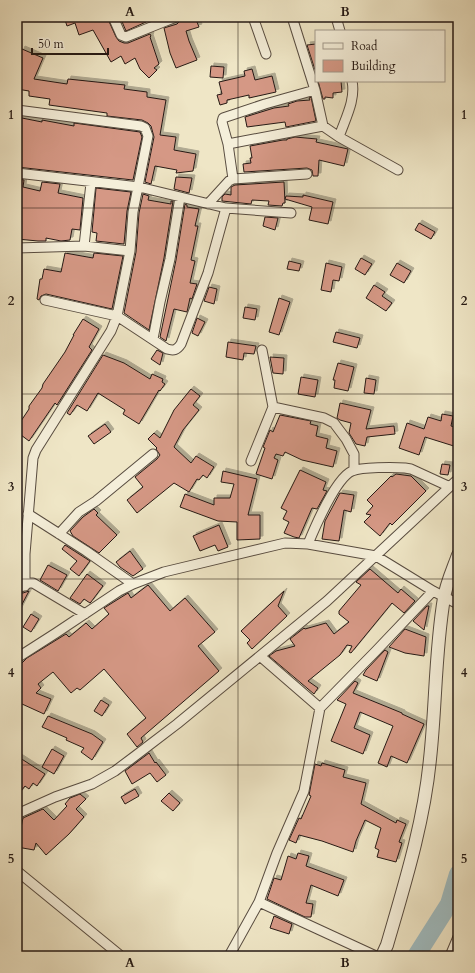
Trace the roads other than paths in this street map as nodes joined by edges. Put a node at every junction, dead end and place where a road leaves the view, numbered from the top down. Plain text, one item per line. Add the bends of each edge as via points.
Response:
1 (112, 17) edge
2 (176, 17) edge
3 (253, 17) edge
4 (292, 17) edge
5 (336, 17) edge
6 (340, 30) edge
7 (266, 54) dead end
8 (352, 82) edge
9 (315, 90) junction
10 (17, 109) edge
11 (323, 126) junction
12 (339, 137) junction
13 (228, 144) junction
14 (398, 170) dead end
15 (17, 174) edge
16 (307, 174) dead end
17 (233, 179) junction
18 (91, 183) junction
19 (139, 187) junction
20 (180, 197) junction
21 (208, 204) junction
22 (226, 208) junction
23 (291, 213) dead end
24 (84, 246) junction
25 (17, 248) edge
26 (130, 251) junction
27 (46, 300) dead end
28 (116, 316) junction
29 (153, 339) junction
30 (262, 350) dead end
31 (273, 407) junction
32 (153, 454) dead end
33 (251, 461) dead end
34 (354, 470) junction
35 (458, 479) edge
36 (448, 486) junction
37 (28, 514) junction
38 (59, 534) junction
39 (308, 544) junction
40 (458, 555) edge
41 (376, 556) junction
42 (133, 584) junction
43 (21, 586) edge
44 (433, 591) junction
45 (451, 600) edge
46 (85, 614) junction
47 (260, 656) junction
48 (17, 658) edge
49 (320, 708) junction
50 (17, 814) edge
51 (17, 871) edge
52 (258, 902) junction
53 (458, 937) edge
54 (121, 956) edge
55 (229, 956) edge
56 (376, 956) edge
57 (382, 956) edge
58 (450, 956) edge

1 - 2 street via 121,35 126,37
3 - 7 street
4 - 9 street
5 - 6 street
8 - 12 street via 352,99
9 - 11 street
9 - 13 street via 225,116 222,122
10 - 19 street via 146,128 148,142
11 - 12 street
11 - 13 street
12 - 14 street
13 - 17 street
15 - 18 street
16 - 17 street
17 - 21 street
18 - 19 street
18 - 24 street
19 - 20 street
19 - 26 street
20 - 21 street
20 - 29 street
21 - 22 street
22 - 23 street
22 - 29 street via 208,273 181,344 177,349 170,350
24 - 25 street
24 - 26 street
26 - 28 street
27 - 28 street
28 - 29 street
28 - 37 street via 111,332 36,450
30 - 31 street
31 - 33 street
31 - 34 street via 334,422 354,454
32 - 38 street via 79,512
34 - 36 street via 405,468
34 - 39 street via 346,475 329,499
35 - 36 street
36 - 41 street
37 - 38 street
37 - 43 street
38 - 42 street
39 - 41 street
39 - 42 street via 279,544 164,572
40 - 45 street
41 - 44 street
41 - 47 street via 327,601
42 - 46 street
43 - 46 street via 34,584
44 - 45 street
44 - 49 street
45 - 57 street via 439,640 430,759 423,809 414,852
46 - 48 street
47 - 49 street
47 - 50 street via 115,771 92,784
49 - 52 street via 304,791
51 - 54 street
52 - 55 street
52 - 56 street
53 - 58 street

